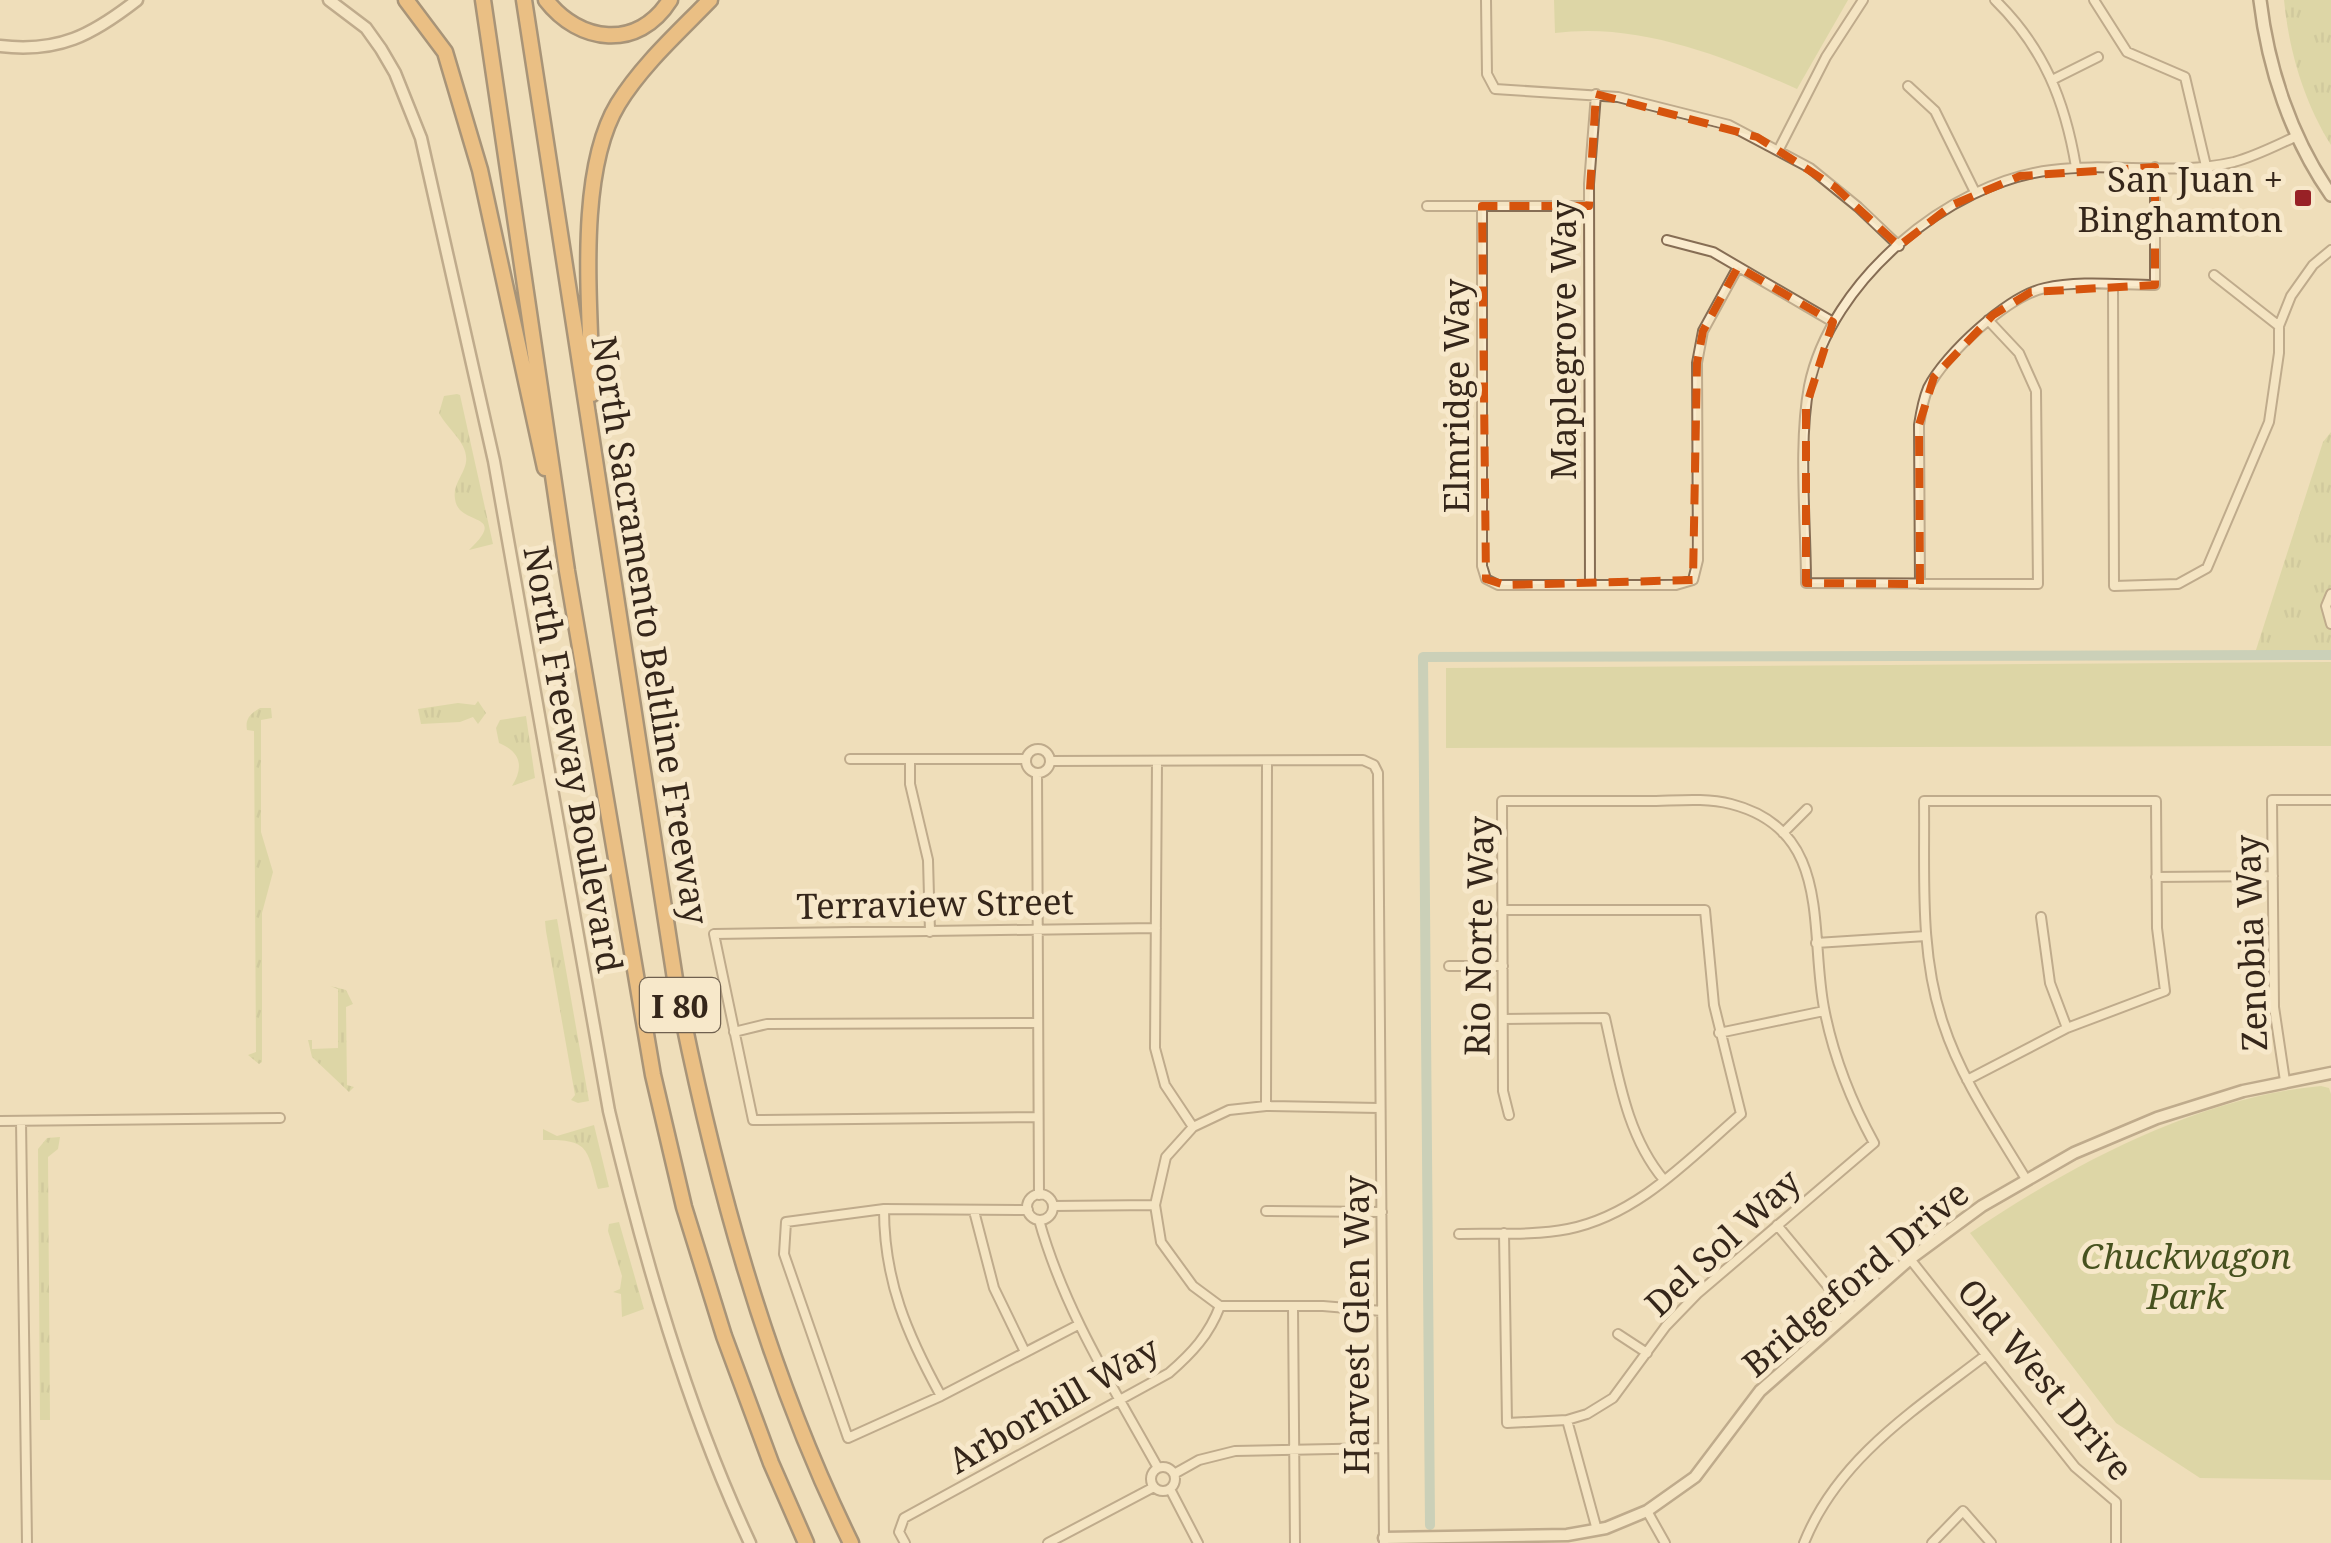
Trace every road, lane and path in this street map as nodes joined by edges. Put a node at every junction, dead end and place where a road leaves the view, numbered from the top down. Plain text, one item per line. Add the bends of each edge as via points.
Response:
1 (137, 0) edge
2 (329, 0) edge
3 (406, 0) edge
4 (480, 0) edge
5 (524, 0) edge
6 (546, 0) edge
7 (670, 0) edge
8 (710, 0) edge
9 (1486, 0) edge
10 (1863, 0) edge
11 (1995, 0) edge
12 (2094, 0) edge
13 (2260, 0) edge
14 (0, 46) edge
15 (2098, 57) dead end
16 (2054, 79) junction
17 (1908, 86) dead end
18 (1596, 94) junction
19 (2297, 136) junction
20 (1779, 149) junction
21 (2206, 166) junction
22 (2076, 167) junction
23 (2155, 167) junction
24 (1976, 192) junction
25 (2331, 194) edge
26 (1427, 206) dead end
27 (1482, 206) junction
28 (1588, 206) junction
29 (1667, 240) dead end
30 (1899, 246) junction
31 (2331, 250) edge
32 (1738, 267) junction
33 (2214, 276) dead end
34 (2113, 285) junction
35 (1988, 320) junction
36 (1834, 322) junction
37 (2279, 326) junction
38 (592, 445) junction
39 (567, 572) junction
40 (1920, 584) junction
41 (1590, 585) junction
42 (2331, 594) edge
43 (2331, 624) edge
44 (850, 759) dead end
45 (1026, 759) junction
46 (910, 760) junction
47 (1050, 761) junction
48 (1157, 761) junction
49 (1267, 762) junction
50 (1037, 773) junction
51 (2331, 800) edge
52 (1807, 808) dead end
53 (1783, 833) junction
54 (2273, 876) junction
55 (2156, 877) junction
56 (1502, 910) junction
57 (2042, 916) dead end
58 (1036, 927) junction
59 (1156, 928) junction
60 (930, 932) junction
61 (1926, 936) junction
62 (1816, 942) junction
63 (1448, 966) dead end
64 (1502, 966) junction
65 (1824, 1011) junction
66 (1502, 1019) junction
67 (1037, 1023) junction
68 (2067, 1028) junction
69 (734, 1032) junction
70 (1719, 1033) junction
71 (2331, 1073) edge
72 (1967, 1080) junction
73 (2286, 1081) junction
74 (1266, 1106) junction
75 (1379, 1108) junction
76 (1508, 1115) dead end
77 (1038, 1117) junction
78 (280, 1118) dead end
79 (0, 1121) edge
80 (21, 1121) junction
81 (1193, 1127) junction
82 (2026, 1179) junction
83 (1664, 1180) junction
84 (1039, 1194) junction
85 (1155, 1205) junction
86 (1052, 1206) junction
87 (884, 1208) junction
88 (1028, 1210) junction
89 (974, 1211) junction
90 (1266, 1211) dead end
91 (1382, 1212) junction
92 (1040, 1220) junction
93 (1777, 1225) junction
94 (1504, 1233) junction
95 (1459, 1234) dead end
96 (1910, 1259) junction
97 (1220, 1306) junction
98 (1293, 1308) junction
99 (1382, 1311) junction
100 (1849, 1312) junction
101 (1078, 1325) junction
102 (1618, 1334) dead end
103 (1025, 1352) junction
104 (1646, 1353) junction
105 (1986, 1355) junction
106 (940, 1396) junction
107 (1120, 1401) junction
108 (1567, 1420) junction
109 (1383, 1448) junction
110 (1296, 1450) junction
111 (1158, 1468) junction
112 (1174, 1474) junction
113 (1154, 1487) junction
114 (1170, 1489) junction
115 (1647, 1512) junction
116 (1597, 1530) junction
117 (1504, 1539) edge
118 (1384, 1540) edge
119 (26, 1543) edge
120 (750, 1543) edge
121 (806, 1543) edge
122 (851, 1543) edge
123 (905, 1543) edge
124 (1048, 1543) edge
125 (1198, 1543) edge
126 (1295, 1543) edge
127 (1665, 1543) edge
128 (1804, 1543) edge
129 (1932, 1543) edge
130 (1992, 1543) edge
131 (2116, 1543) edge

1 - 14 street via 82,36 46,46
2 - 120 street, North Freeway Boulevard via 381,49 421,138 494,461 619,1156 680,1365
3 - 39 highway via 445,52 485,186
4 - 39 highway, North Sacramento Beltline Freeway / I 80
5 - 38 highway, North Sacramento Beltline Freeway / I 80
6 - 7 highway via 582,32 606,36 631,32
8 - 38 highway via 637,76 601,141 590,214
9 - 18 street via 1486,74 1495,88
10 - 20 street
11 - 16 street
12 - 21 street via 2128,52 2185,77
13 - 19 main road via 2277,84
15 - 16 street
16 - 22 street
17 - 24 street via 1935,111
18 - 20 street via 1729,125
18 - 28 street, Maplegrove Way
19 - 21 street
19 - 25 main road
20 - 30 street via 1835,186
21 - 23 street
22 - 23 street
22 - 24 street
23 - 34 street via 2155,285
24 - 30 street
26 - 27 street
27 - 28 street
27 - 41 street, Elmridge Way via 1482,566 1491,582
28 - 41 street, Maplegrove Way
29 - 32 street via 1697,246
30 - 36 street
31 - 37 street via 2290,296
32 - 36 street
32 - 41 street via 1711,312 1698,354 1693,580
33 - 37 street
34 - 35 street via 2045,288
34 - 37 street via 2114,586 2178,584 2207,568 2269,422
35 - 40 street via 1934,377 1922,404
35 - 40 street via 2019,353 2036,391 2038,584
36 - 40 street via 1806,407 1806,583
38 - 122 highway, North Sacramento Beltline Freeway / I 80 via 702,1116 782,1382
39 - 121 highway, North Sacramento Beltline Freeway / I 80 via 652,1076 684,1207 724,1336
42 - 43 street
44 - 46 street
45 - 46 street
45 - 47 street via 1037,749
45 - 50 street
46 - 60 street via 928,860
47 - 48 street
47 - 50 street
48 - 49 street
48 - 59 street
49 - 74 street
49 - 75 street, Harvest Glen Way via 1374,765
50 - 58 street
51 - 54 street, Zenobia Way via 2272,800
52 - 53 street
53 - 56 street, Rio Norte Way via 1758,814 1714,801 1502,802
53 - 62 street via 1810,876
54 - 55 street
54 - 73 street, Zenobia Way via 2274,1007
55 - 61 street via 2156,801 1924,801
55 - 68 street via 2165,991
56 - 64 street, Rio Norte Way
56 - 70 street via 1705,910
57 - 68 street via 2050,982
58 - 59 street, Terraview Street
58 - 60 street, Terraview Street
58 - 67 street
59 - 81 street via 1155,1048 1165,1084
60 - 69 street, Terraview Street via 714,934
61 - 62 street
61 - 72 street via 1936,1000
62 - 65 street
63 - 64 street
64 - 66 street, Rio Norte Way
65 - 70 street
65 - 93 street, Del Sol Way via 1874,1143
66 - 76 street, Rio Norte Way
66 - 83 street via 1605,1018 1639,1143
67 - 69 street via 767,1024
67 - 77 street
68 - 72 street
69 - 77 street via 752,1120
70 - 83 street via 1741,1114
71 - 73 street, Bridgeford Drive
72 - 82 street
73 - 82 street, Bridgeford Drive via 2157,1118
74 - 75 street
74 - 81 street via 1229,1110
75 - 91 street, Harvest Glen Way
77 - 84 street
78 - 80 street
79 - 80 street
80 - 119 street
81 - 85 street via 1166,1157
82 - 96 street, Bridgeford Drive
83 - 94 street via 1590,1223
84 - 86 street
84 - 88 street
85 - 86 street
85 - 97 street via 1161,1242 1193,1286
86 - 92 street
87 - 89 street
87 - 106 street via 887,1268
87 - 106 street via 786,1222 784,1254 848,1438
88 - 89 street
88 - 92 street
89 - 103 street via 994,1288
90 - 91 street
91 - 99 street, Harvest Glen Way
92 - 101 street
93 - 100 street
93 - 104 street, Del Sol Way via 1697,1294
94 - 95 street
94 - 108 street, Del Sol Way via 1506,1424
96 - 100 street, Bridgeford Drive
96 - 105 street, Old West Drive
97 - 98 street
97 - 107 street, Arborhill Way via 1196,1349
98 - 99 street
98 - 110 street
99 - 109 street, Harvest Glen Way
100 - 115 street, Bridgeford Drive via 1760,1391 1695,1477
101 - 103 street
101 - 107 street
102 - 104 street
103 - 106 street
104 - 108 street, Del Sol Way via 1612,1398
105 - 128 street via 1865,1452 1833,1490
105 - 131 street, Old West Drive via 2074,1467 2116,1502
107 - 111 street
107 - 123 street, Arborhill Way via 904,1518 899,1532
108 - 116 street
109 - 110 street
109 - 118 street, Harvest Glen Way
110 - 112 street via 1218,1454
110 - 126 street
111 - 112 street
111 - 113 street
112 - 114 street
113 - 114 street
113 - 124 street
114 - 125 street
115 - 116 street, Bridgeford Drive
115 - 127 street
116 - 117 street, Bridgeford Drive
117 - 118 street, Bridgeford Drive
129 - 130 street via 1963,1511

